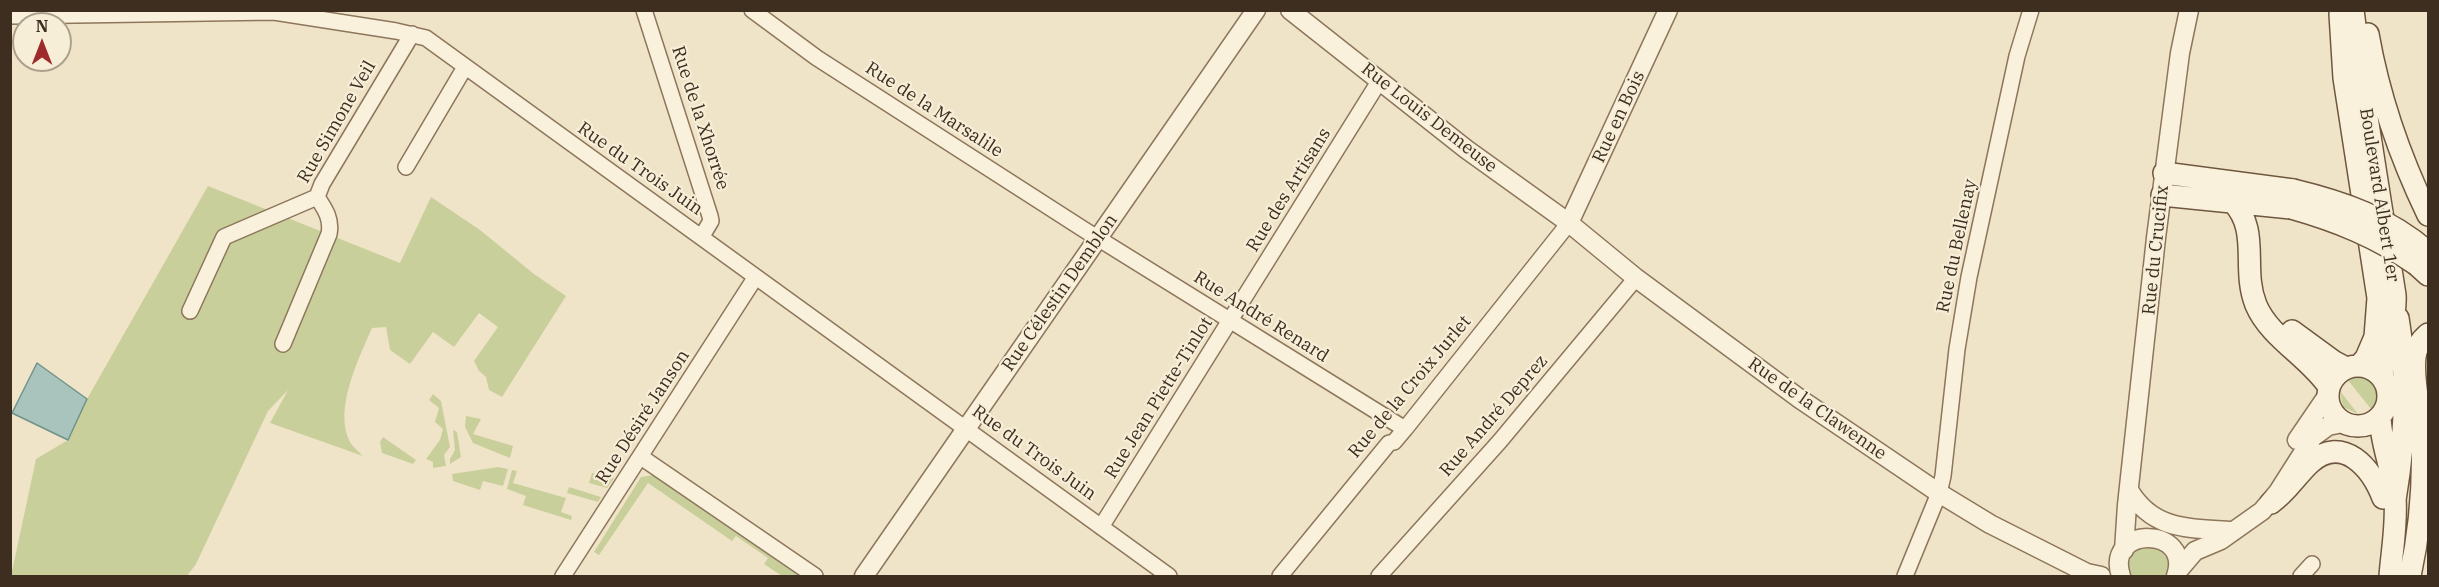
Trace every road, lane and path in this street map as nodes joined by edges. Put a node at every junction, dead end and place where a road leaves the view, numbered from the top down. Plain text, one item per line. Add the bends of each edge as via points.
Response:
1 (644, 10) edge
2 (752, 10) edge
3 (1256, 10) edge
4 (1290, 10) edge
5 (1668, 10) edge
6 (2031, 10) edge
7 (2189, 10) edge
8 (2340, 10) edge
9 (2354, 10) edge
10 (2365, 10) edge
11 (10, 16) edge
12 (412, 34) junction
13 (465, 68) junction
14 (1380, 80) junction
15 (406, 167) dead end
16 (2164, 173) junction
17 (2162, 195) junction
18 (317, 197) junction
19 (2232, 201) junction
20 (2288, 202) junction
21 (2428, 215) edge
22 (1569, 223) junction
23 (2250, 231) junction
24 (702, 236) junction
25 (1097, 238) junction
26 (2428, 252) edge
27 (2428, 275) edge
28 (755, 278) junction
29 (1636, 278) junction
30 (2251, 284) junction
31 (2396, 304) junction
32 (190, 311) dead end
33 (1231, 321) junction
34 (2428, 334) edge
35 (284, 344) dead end
36 (2353, 367) junction
37 (2383, 379) junction
38 (2328, 391) junction
39 (2380, 417) junction
40 (2352, 424) junction
41 (967, 428) junction
42 (1405, 429) junction
43 (641, 457) junction
44 (2291, 468) junction
45 (2129, 490) junction
46 (1939, 494) junction
47 (2389, 499) junction
48 (2271, 503) junction
49 (1101, 527) junction
50 (2232, 531) junction
51 (2160, 540) junction
52 (2123, 552) junction
53 (2312, 564) dead end
54 (2081, 570) junction
55 (2177, 574) edge
56 (563, 576) edge
57 (815, 576) edge
58 (864, 576) edge
59 (1169, 576) edge
60 (1280, 576) edge
61 (1379, 576) edge
62 (1905, 576) edge
63 (2101, 576) edge
64 (2121, 576) edge
65 (2301, 576) edge
66 (2378, 576) edge
67 (2390, 576) edge
68 (2410, 576) edge

1 - 24 street, Rue de la Xhorrée via 711,216
2 - 25 street, Rue de la Marsalile via 817,58
3 - 25 street, Rue Célestin Demblon
4 - 14 street, Rue Louis Demeuse
5 - 22 street, Rue en Bois
6 - 46 street, Rue du Bellenay via 1970,277
7 - 16 street, Rue du Crucifix
8 - 36 main road, Boulevard Albert 1er via 2344,78 2379,306 2375,337 2366,358
9 - 31 main road, Boulevard Albert 1er
10 - 21 main road via 2372,56 2391,124
11 - 12 street, Rue du Trois Juin via 274,12
12 - 13 street, Rue du Trois Juin via 426,38
12 - 18 street, Rue Simone Veil
13 - 15 street
13 - 24 street, Rue du Trois Juin
14 - 22 street, Rue Louis Demeuse via 1466,149
14 - 33 street, Rue des Artisans
16 - 17 street, Rue du Crucifix
16 - 20 main road
17 - 19 main road
17 - 45 street, Rue du Crucifix
18 - 32 street, Rue Simone Veil via 224,237
18 - 35 street via 329,216 329,234
19 - 20 main road
19 - 23 main road via 2244,214
20 - 23 main road via 2261,217
20 - 26 main road, bridge via 2326,198 2368,213
20 - 27 main road, bridge via 2362,231
22 - 29 street, Rue de la Clawenne
22 - 42 street, Rue de la Croix Jurlet
23 - 30 main road
24 - 28 street, Rue du Trois Juin
25 - 33 street, Rue André Renard
25 - 41 street, Rue Célestin Demblon
28 - 41 street, Rue du Trois Juin
28 - 43 street, Rue Désiré Janson
29 - 46 street, Rue de la Clawenne via 1791,393
29 - 61 street, Rue André Deprez via 1500,441
30 - 36 main road via 2277,319 2332,361
30 - 38 main road via 2260,314 2319,373
31 - 37 main road, Boulevard Albert 1er via 2383,356
31 - 47 main road via 2401,341 2402,449
33 - 42 street, Rue André Renard
33 - 49 street, Rue Jean Piette-Tinlot
34 - 68 main road via 2418,346 2415,362 2422,437 2420,517
36 - 37 main road via 2373,370
36 - 38 main road, Boulevard Albert 1er via 2336,375
37 - 39 main road, Boulevard Albert 1er via 2388,398
38 - 40 main road, Boulevard Albert 1er via 2332,413
38 - 44 street via 2319,412 2299,437
39 - 40 main road
39 - 47 main road, Boulevard Albert 1er via 2381,436 2390,460
40 - 44 street via 2320,430
40 - 47 main road, Boulevard Albert 1er via 2380,463
41 - 49 street, Rue du Trois Juin
41 - 58 street, Rue Célestin Demblon
42 - 60 street, Rue de la Croix Jurlet via 1394,442 1389,442
43 - 56 street, Rue Désiré Janson
43 - 57 street
44 - 48 street
45 - 50 street via 2137,504 2155,519 2187,528
45 - 51 street, Rue du Crucifix via 2137,519
45 - 52 street, Rue du Crucifix
46 - 54 street, Rue de la Clawenne
46 - 62 street, Rue du Bellenay
47 - 48 main road via 2369,469 2352,456 2333,453 2315,460
47 - 66 main road, Boulevard Albert 1er
47 - 67 main road, Boulevard Albert 1er
48 - 50 street
49 - 59 street, Rue du Trois Juin
50 - 51 street
50 - 55 street via 2196,551
51 - 52 street via 2139,539
51 - 55 street, Rue du Crucifix via 2174,551
52 - 54 street via 2103,565
52 - 64 street, Rue du Crucifix
53 - 65 street
54 - 63 street, Rue de la Clawenne

